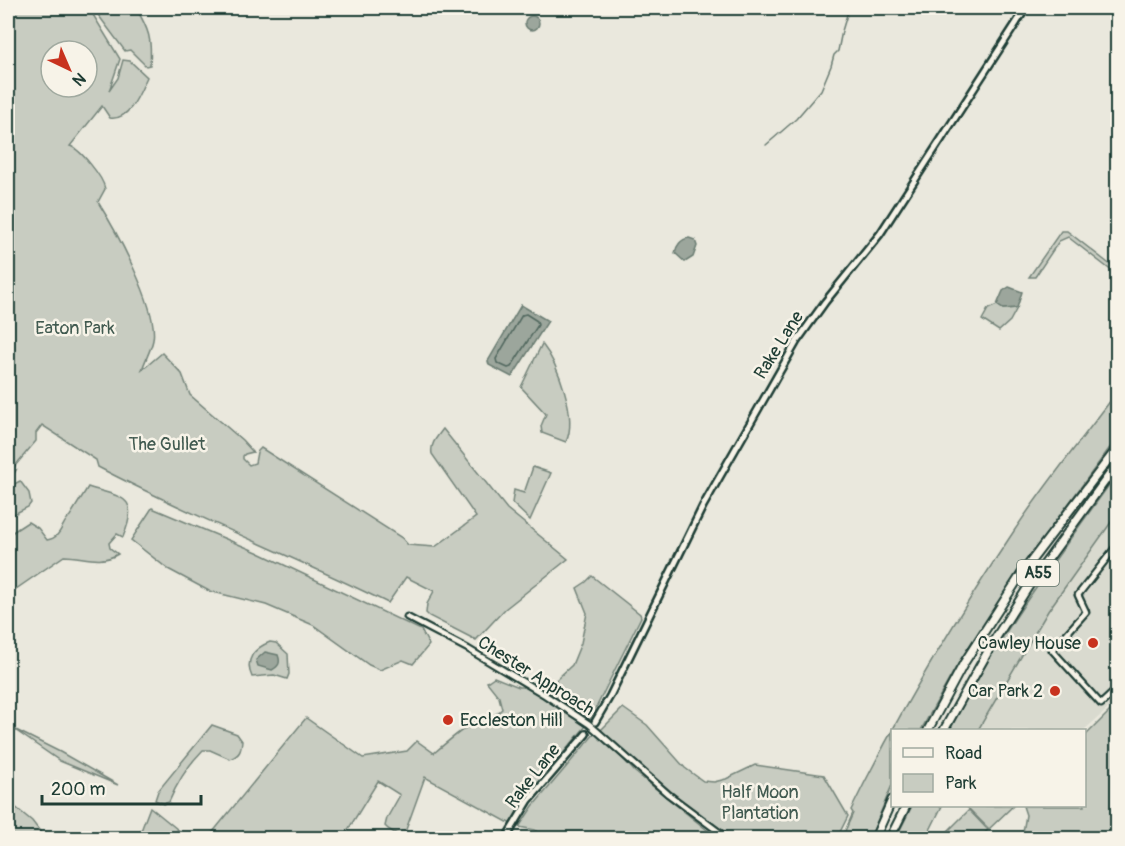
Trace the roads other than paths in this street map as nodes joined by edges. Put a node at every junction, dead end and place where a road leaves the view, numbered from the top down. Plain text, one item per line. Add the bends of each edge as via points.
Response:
1 (1026, 8) edge
2 (1118, 447) edge
3 (1118, 463) edge
4 (1118, 544) edge
5 (407, 617) dead end
6 (1118, 688) edge
7 (595, 722) tunnel mouth
8 (929, 729) edge
9 (945, 729) edge
10 (586, 734) tunnel mouth
11 (891, 802) edge
12 (906, 807) edge
13 (506, 838) edge
14 (727, 838) edge
15 (875, 838) edge
16 (890, 838) edge

1 - 7 street, Rake Lane via 880,234 795,344 699,514
2 - 8 highway, A55 via 1022,573 964,663
3 - 9 highway, A55 via 1030,584
4 - 6 street via 1077,595 1086,612 1052,650 1101,704
5 - 14 street, Chester Approach via 468,649 589,724 668,794
10 - 13 street, Rake Lane via 529,800
11 - 15 highway
12 - 16 highway

